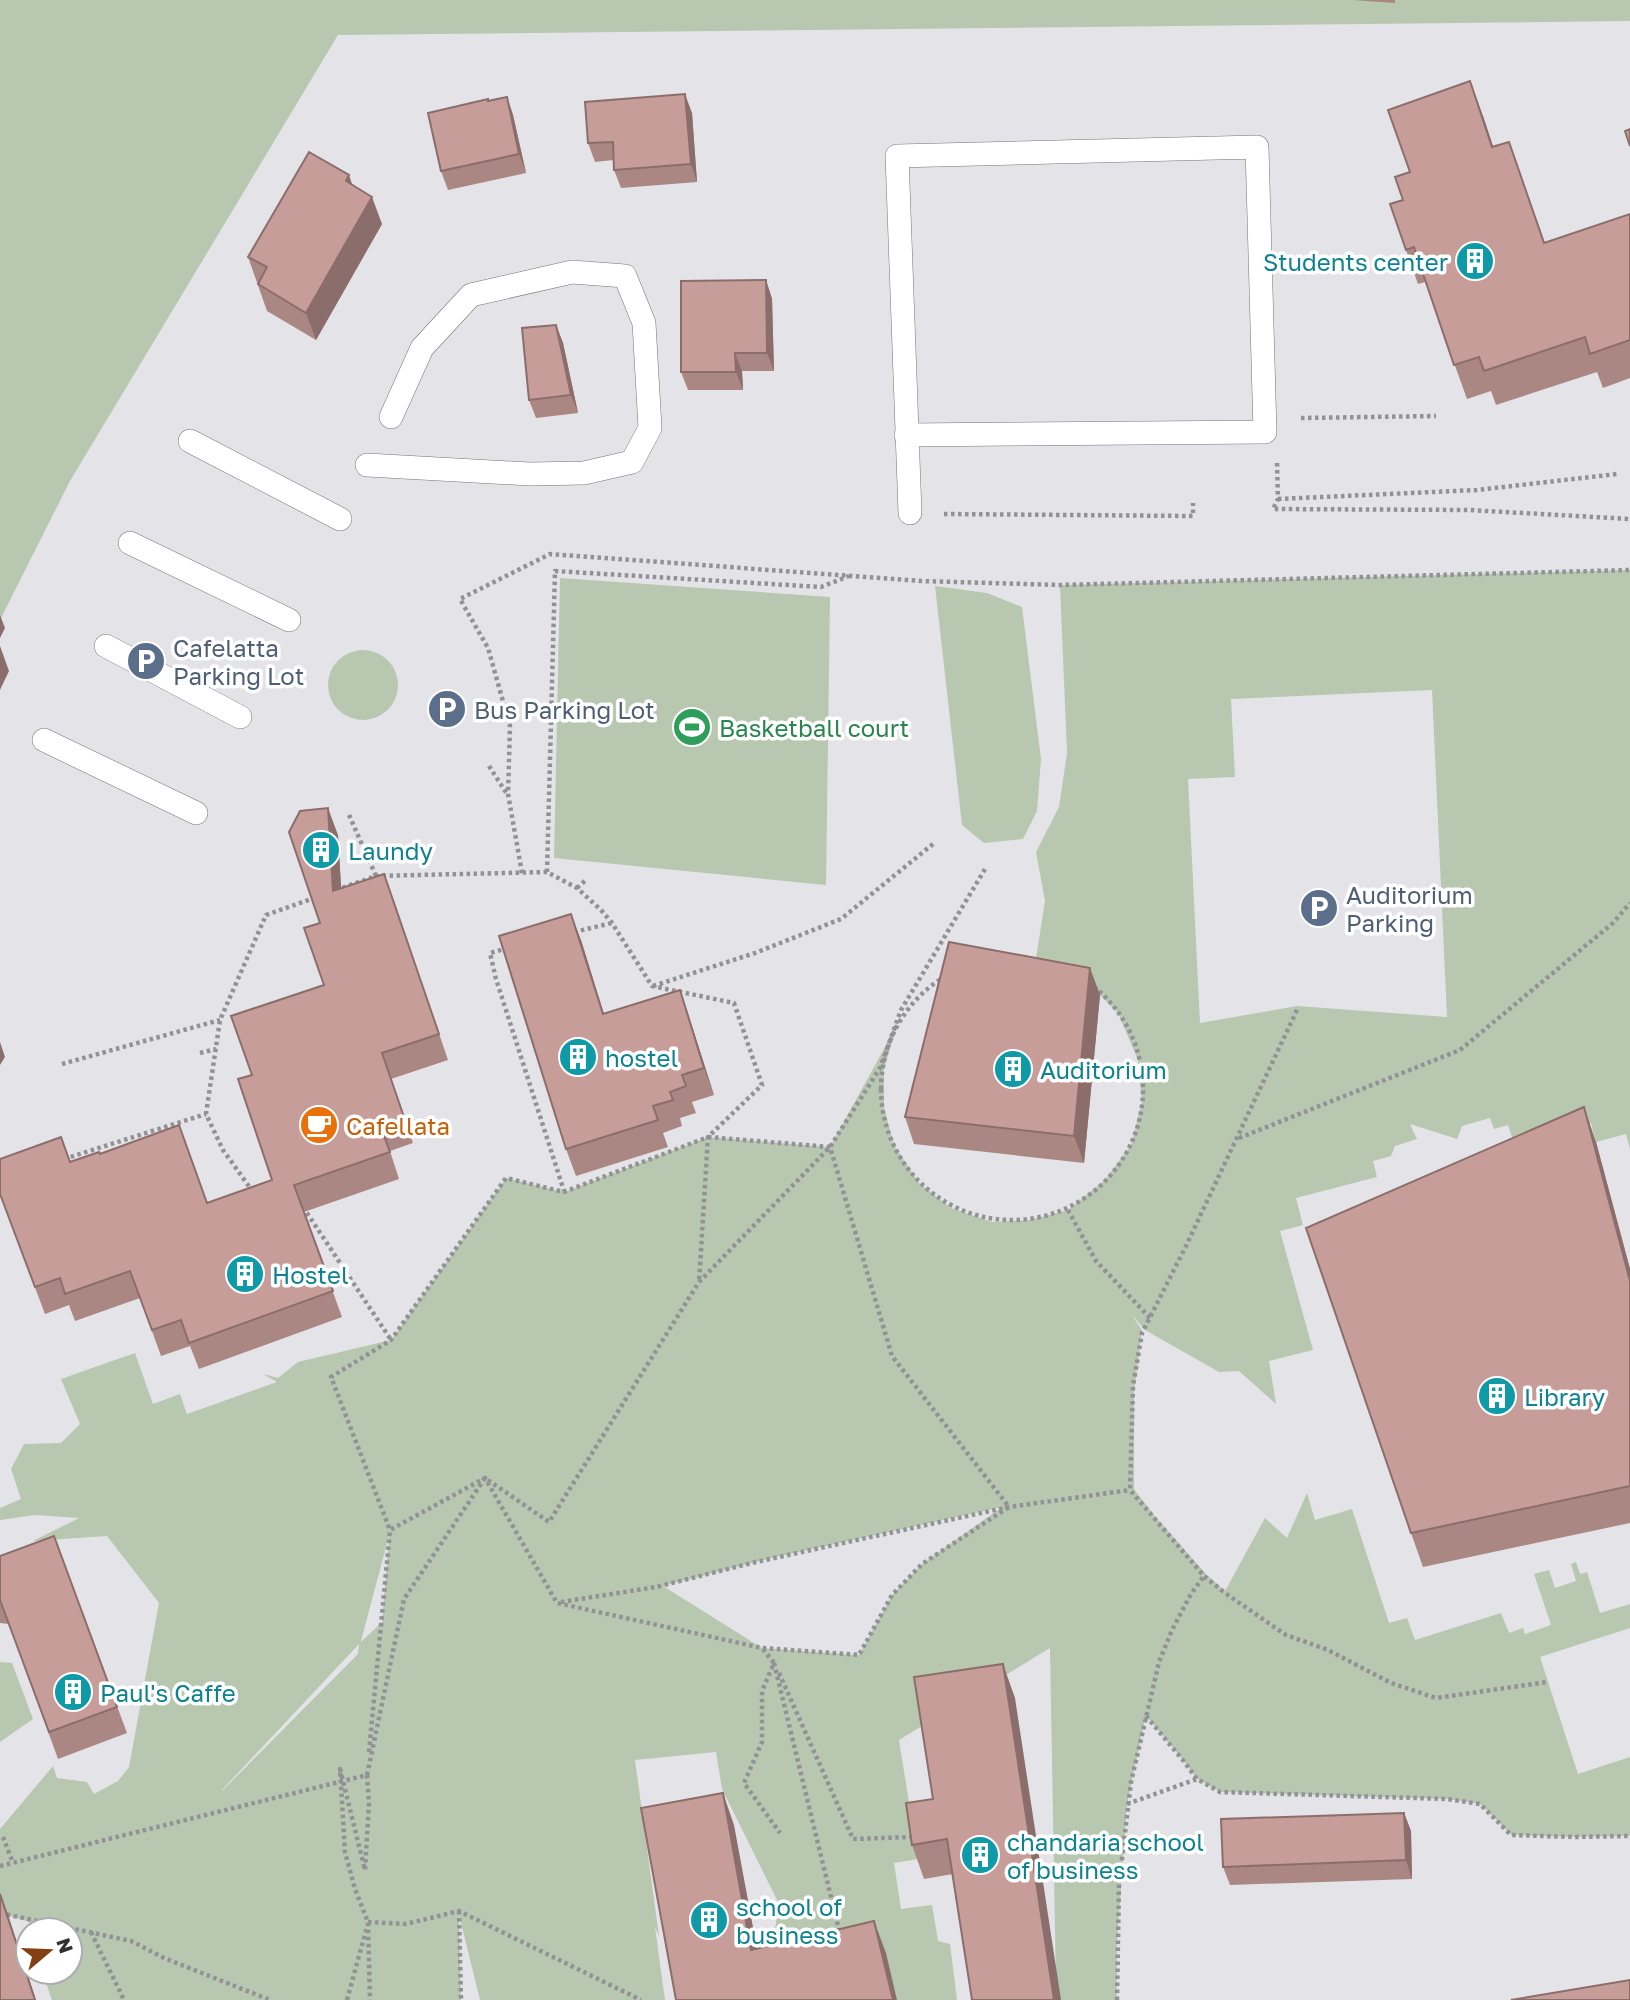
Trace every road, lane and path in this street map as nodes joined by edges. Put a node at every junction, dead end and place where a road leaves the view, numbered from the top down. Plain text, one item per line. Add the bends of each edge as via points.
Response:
1 (1436, 416) dead end
2 (391, 417) dead end
3 (1290, 418) dead end
4 (906, 435) junction
5 (190, 441) dead end
6 (1277, 461) dead end
7 (367, 465) dead end
8 (1617, 474) dead end
9 (1278, 499) junction
10 (1193, 503) dead end
11 (910, 513) joint
12 (340, 519) dead end
13 (1630, 519) edge
14 (130, 543) dead end
15 (1630, 570) edge
16 (851, 576) junction
17 (289, 620) dead end
18 (106, 646) dead end
19 (240, 717) dead end
20 (44, 740) dead end
21 (489, 766) dead end
22 (508, 794) junction
23 (196, 813) dead end
24 (349, 815) dead end
25 (933, 844) dead end
26 (985, 869) dead end
27 (547, 872) junction
28 (522, 873) junction
29 (376, 876) junction
30 (587, 879) dead end
31 (577, 888) junction
32 (327, 893) edge
33 (315, 898) edge
34 (1630, 903) edge
35 (612, 923) junction
36 (571, 933) edge
37 (517, 946) edge
38 (652, 986) junction
39 (1297, 1010) dead end
40 (220, 1020) junction
41 (216, 1049) junction
42 (200, 1053) dead end
43 (62, 1064) dead end
44 (206, 1114) junction
45 (708, 1137) junction
46 (1238, 1138) junction
47 (830, 1147) junction
48 (52, 1163) edge
49 (564, 1192) junction
50 (255, 1195) edge
51 (302, 1203) edge
52 (1068, 1210) junction
53 (699, 1282) junction
54 (1151, 1318) junction
55 (391, 1340) junction
56 (485, 1478) junction
57 (1130, 1490) junction
58 (1009, 1507) junction
59 (390, 1530) junction
60 (1204, 1576) junction
61 (557, 1603) junction
62 (762, 1648) junction
63 (774, 1663) junction
64 (1547, 1682) dead end
65 (1146, 1716) junction
66 (367, 1775) junction
67 (1197, 1779) junction
68 (1127, 1804) junction
69 (780, 1833) dead end
70 (1630, 1836) edge
71 (3, 1837) dead end
72 (911, 1837) edge
73 (13, 1863) junction
74 (0, 1866) edge
75 (459, 1911) junction
76 (0, 1913) edge
77 (368, 1922) junction
78 (91, 1932) junction
79 (842, 1940) edge
80 (124, 2000) edge
81 (270, 2000) edge
82 (347, 2000) edge
83 (370, 2000) edge
84 (461, 2000) edge
85 (640, 2000) edge
86 (1117, 2000) edge

1 - 3 path
2 - 7 lane via 422,348 471,295 572,272 625,276 644,323 650,428 632,462 584,473 529,474
4 - 4 lane via 1265,432 1257,148 897,156
4 - 11 lane
5 - 12 lane
6 - 9 path
8 - 9 path via 1477,490
9 - 13 path via 1273,509 1469,510
10 - 11 path via 1193,516
14 - 17 lane
15 - 16 path via 1059,585
16 - 22 path via 550,554 460,599 488,648 510,726
16 - 27 path via 821,587 555,571
18 - 19 lane
20 - 23 lane
21 - 22 path
22 - 28 path
24 - 29 path
25 - 38 path via 841,919
26 - 47 path via 901,1010 880,1068
27 - 28 path
27 - 31 path
28 - 29 path
29 - 32 path
30 - 31 path
31 - 35 path
33 - 40 path via 266,915
34 - 46 path via 1613,923 1460,1050
35 - 36 path
35 - 38 path
37 - 49 path via 490,953
38 - 45 path via 734,1003 762,1085
39 - 46 path
40 - 41 path
40 - 43 path
41 - 42 path
41 - 44 path
44 - 48 path
44 - 50 path via 223,1150
45 - 47 path
45 - 49 path
45 - 53 path
46 - 54 path
47 - 53 path
47 - 58 path via 892,1356
49 - 55 path via 506,1178
51 - 55 path
52 - 52 path via 1030,1220 992,1222 951,1208 919,1183 894,1145 884,1108 884,1069 896,1027 922,994 971,961 1018,954 1051,962 1090,985 1118,1013 1138,1060 1142,1102 1131,1145 1105,1180
52 - 54 path via 1096,1261
53 - 56 path via 549,1522
54 - 57 path via 1142,1333 1133,1386
55 - 59 path via 331,1377
56 - 59 path
56 - 61 path
56 - 66 path via 404,1599
57 - 58 path
57 - 60 path
58 - 61 path via 656,1587
58 - 62 path via 922,1564 892,1595 859,1655
59 - 66 path
60 - 64 path via 1286,1635 1328,1650 1391,1683 1436,1698
60 - 65 path via 1172,1630
61 - 62 path
62 - 63 path
63 - 69 path via 762,1692 762,1742 744,1783
63 - 72 path via 853,1839
63 - 79 path
65 - 67 path
65 - 68 path
66 - 73 path
66 - 77 path via 365,1870 340,1769 345,1852
67 - 68 path
67 - 70 path via 1220,1792 1480,1804 1511,1836
68 - 86 path via 1119,1884
71 - 73 path
73 - 74 path
75 - 77 path via 406,1924
75 - 84 path
75 - 85 path
76 - 78 path
77 - 82 path
77 - 83 path
78 - 80 path
78 - 81 path via 131,1941

